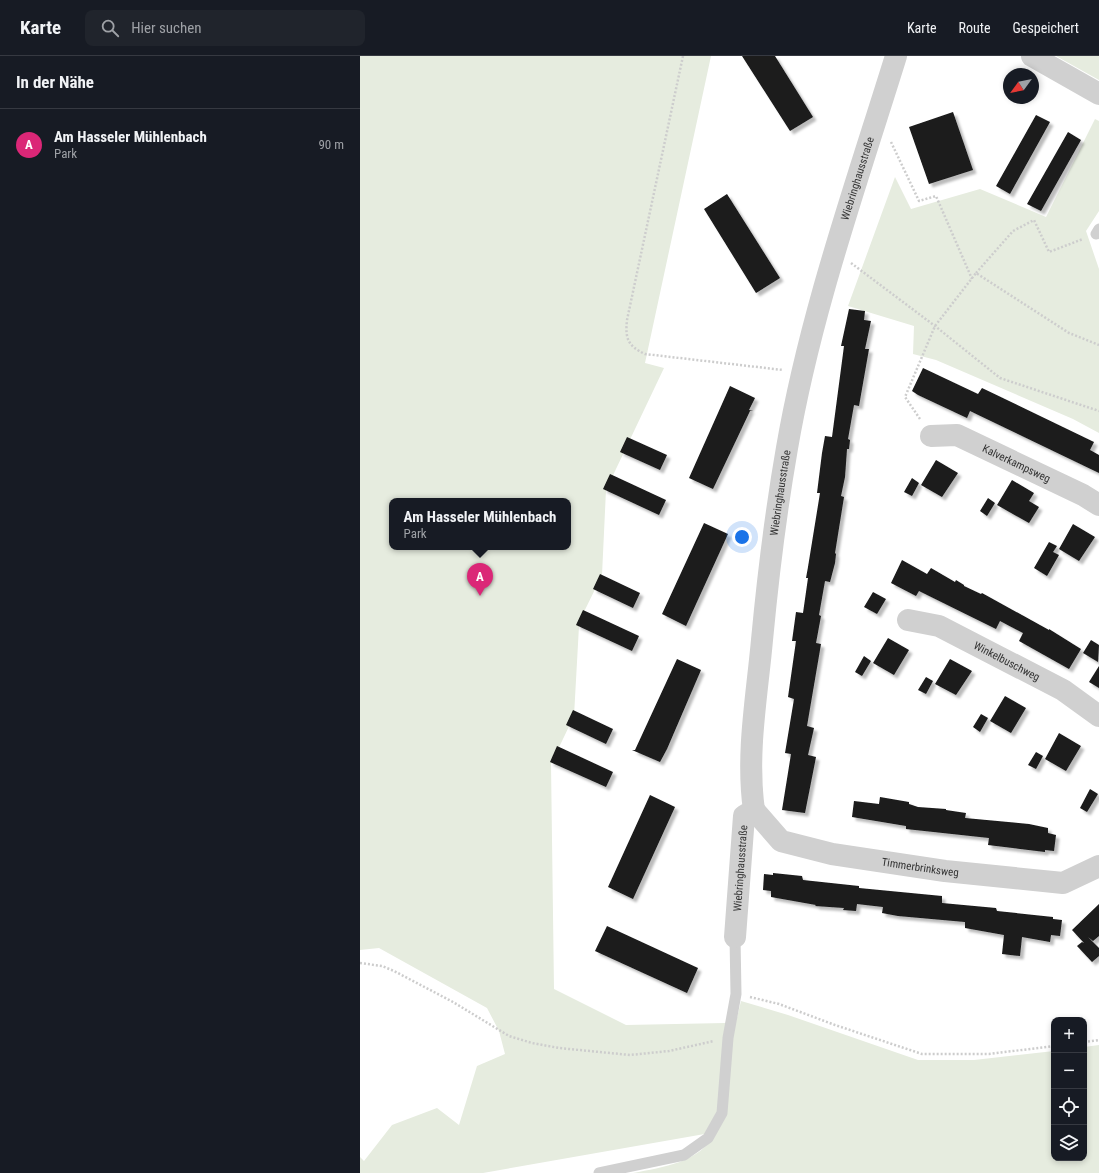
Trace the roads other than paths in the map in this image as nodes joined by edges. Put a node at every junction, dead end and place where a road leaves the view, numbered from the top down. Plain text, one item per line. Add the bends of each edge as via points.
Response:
1 (896, 56) edge
2 (1032, 56) edge
3 (1099, 94) edge
4 (931, 436) road end
5 (1099, 505) edge
6 (908, 620) dead end
7 (1099, 716) edge
8 (754, 810) junction
9 (1099, 866) edge
10 (735, 936) joint
11 (600, 1173) edge

1 - 8 street, Wiebringhausstraße via 835,251 803,372 787,448 768,578 750,781
2 - 3 street
4 - 5 street, Kalverkampsweg via 957,435
6 - 7 street, Winkelbuschweg via 939,626 1063,690
8 - 9 street, Timmerbrinksweg via 781,841 832,854 945,871 1063,883
8 - 10 street, Wiebringhausstraße via 744,816
10 - 11 lane via 736,994 728,1038 722,1113 708,1138 684,1155

